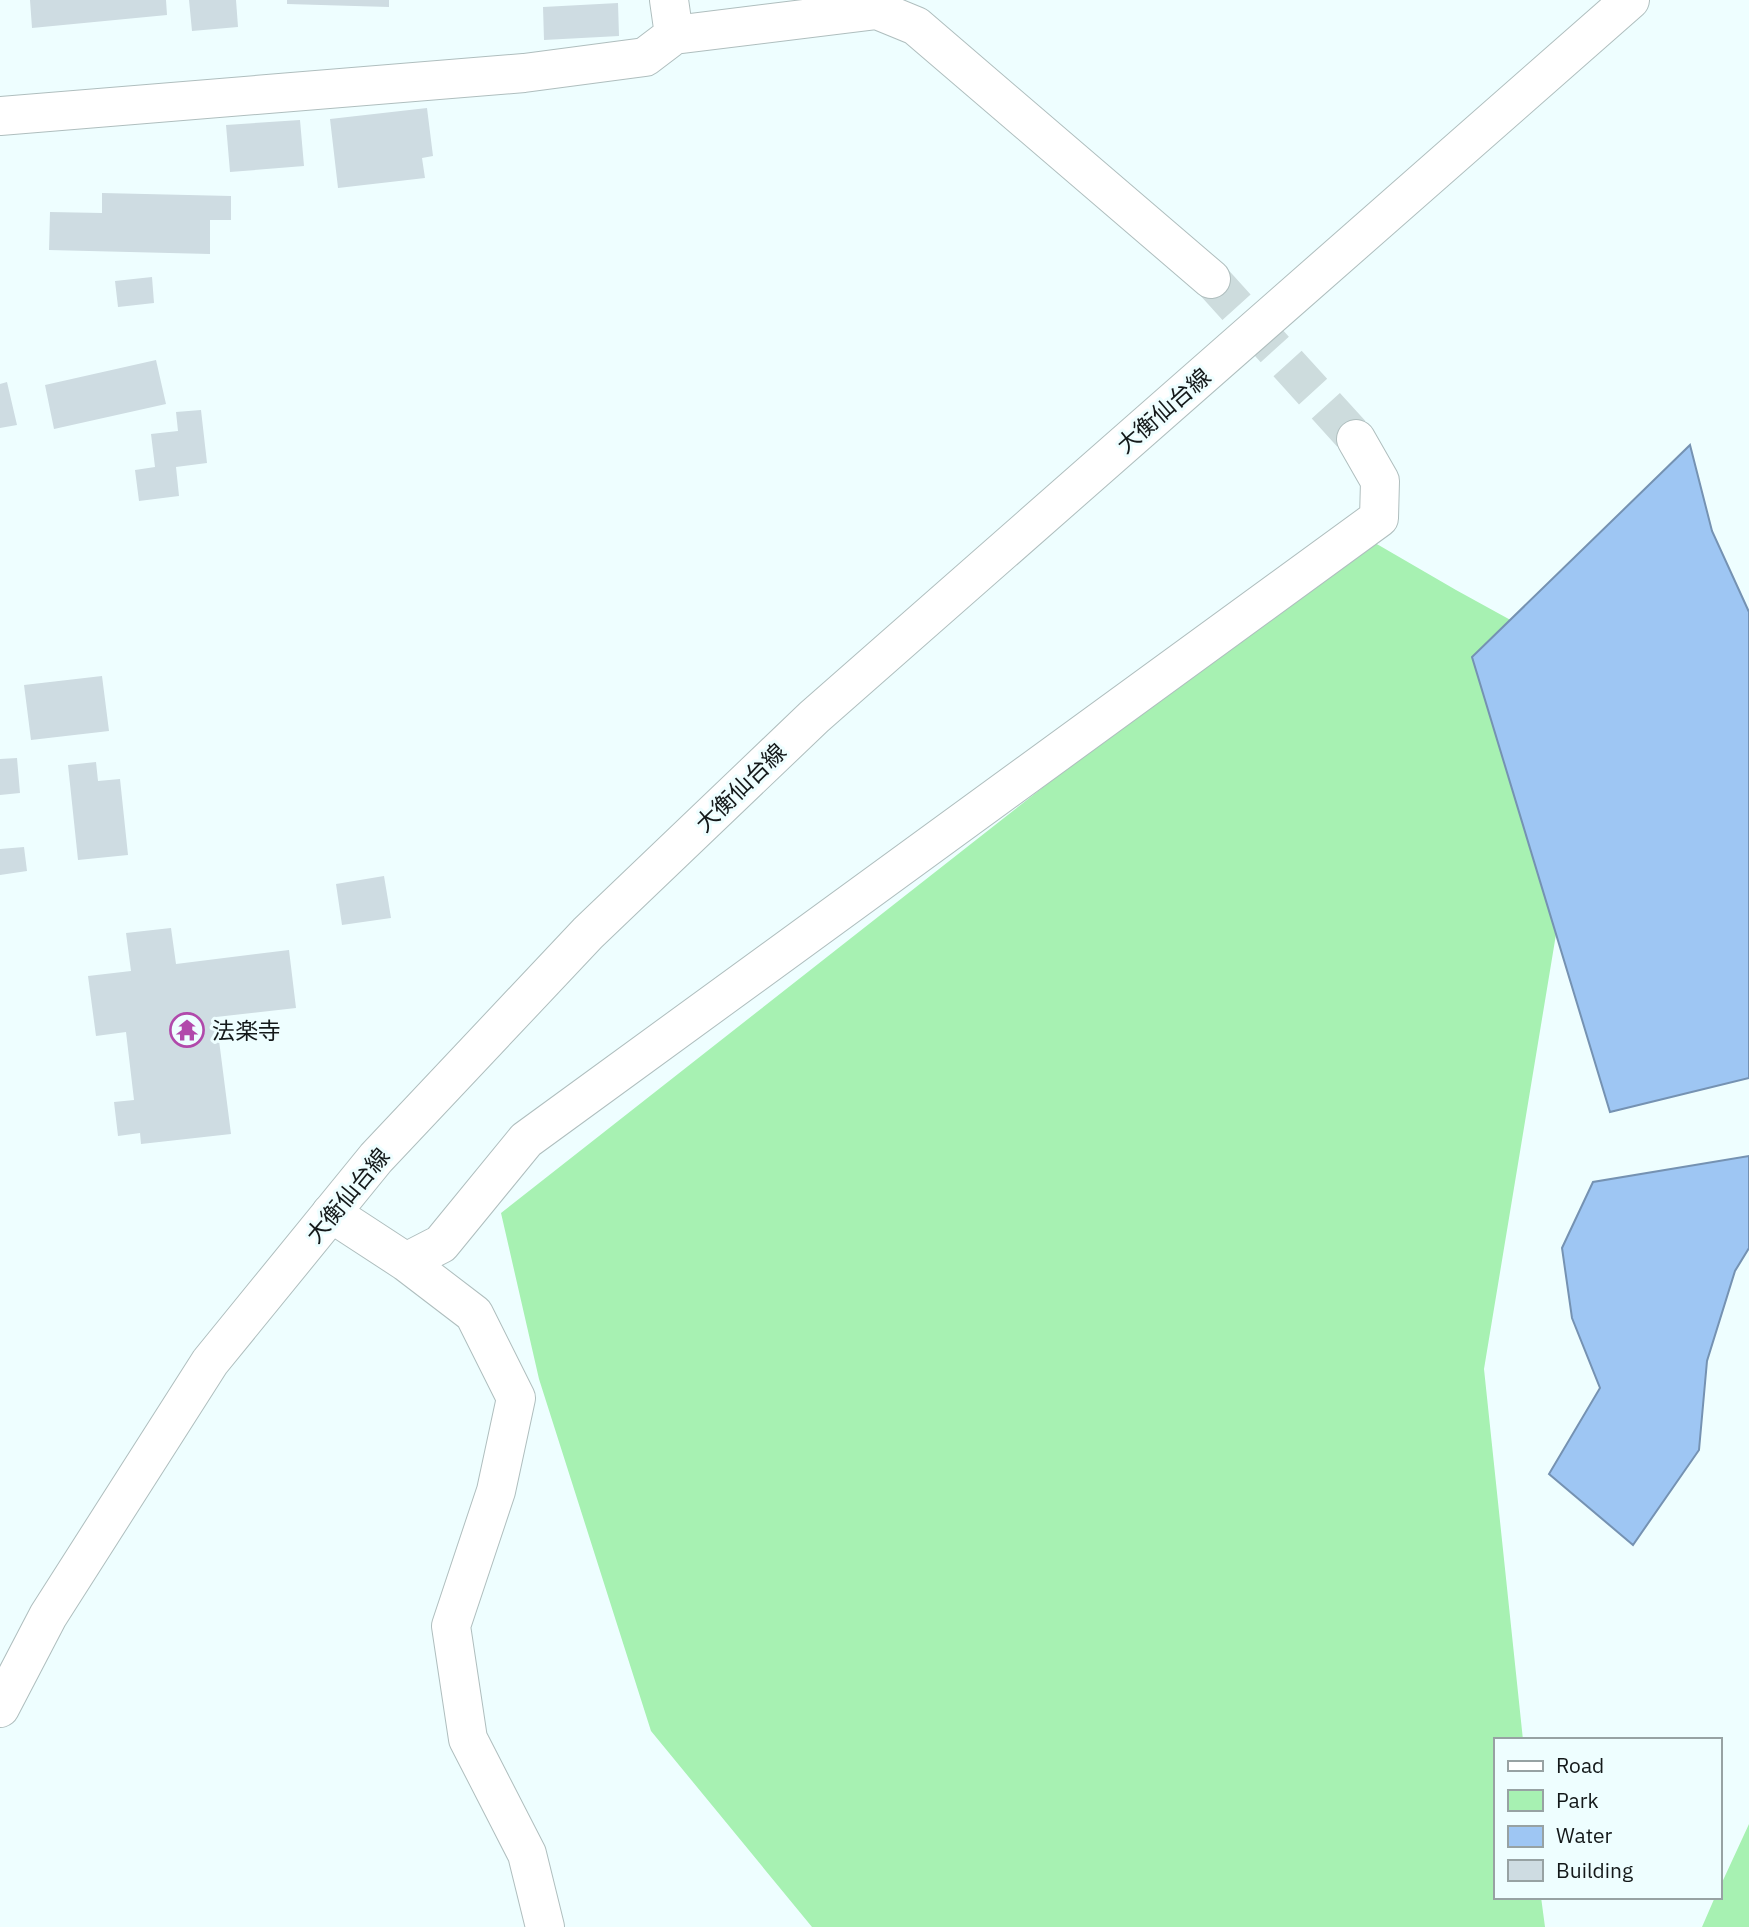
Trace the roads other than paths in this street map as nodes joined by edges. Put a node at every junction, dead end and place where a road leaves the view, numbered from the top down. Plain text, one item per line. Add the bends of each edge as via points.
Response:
1 (1630, 0) edge
2 (869, 5) edge
3 (671, 18) edge
4 (0, 116) edge
5 (1211, 279) tunnel mouth
6 (1356, 439) tunnel mouth
7 (331, 1213) junction
8 (406, 1262) junction
9 (0, 1708) edge
10 (545, 1927) edge

1 - 7 main road, 大衡仙台線 via 814,717 588,933 376,1158
2 - 3 main road
2 - 5 main road via 916,26
3 - 4 main road via 645,57 524,73
6 - 8 main road via 1380,481 1379,518 526,1140 441,1244
7 - 8 main road
7 - 9 main road, 大衡仙台線 via 210,1362 48,1616
8 - 10 main road via 474,1314 516,1398 496,1491 451,1626 468,1739 527,1854

